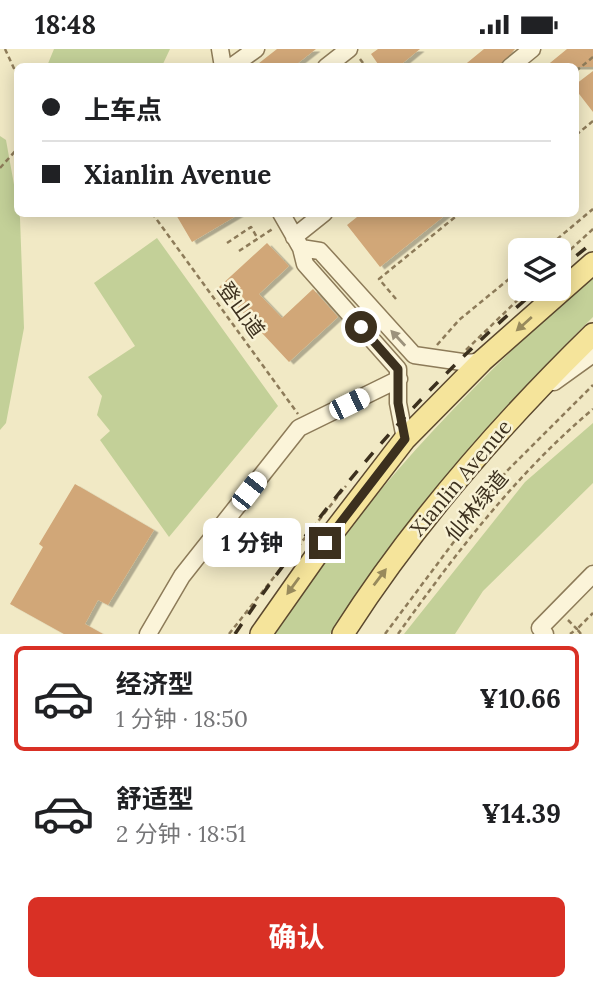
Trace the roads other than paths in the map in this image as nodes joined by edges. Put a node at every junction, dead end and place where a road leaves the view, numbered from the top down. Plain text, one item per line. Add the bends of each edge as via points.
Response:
1 (256, 49) edge
2 (532, 49) edge
3 (352, 51) edge
4 (237, 63) edge
5 (333, 63) edge
6 (515, 63) edge
7 (283, 217) edge
8 (320, 217) edge
9 (298, 242) junction
10 (593, 263) edge
11 (593, 334) edge
12 (593, 354) edge
13 (482, 361) junction
14 (399, 379) junction
15 (528, 398) junction
16 (405, 439) junction
17 (593, 574) edge
18 (543, 631) edge
19 (148, 634) edge
20 (261, 634) edge
21 (343, 634) edge

1 - 4 street
2 - 6 street
3 - 5 street
7 - 9 street
8 - 9 street
13 -> 9 street via 414,355 320,251
9 - 14 street via 305,264 398,369
10 -> 13 main road
11 - 15 main road, Xianlin Avenue
12 - 15 street
13 - 16 main road
14 - 16 street
14 - 19 street via 299,428 182,576
21 -> 15 main road, Xianlin Avenue via 375,584
16 -> 20 main road
17 - 18 street

